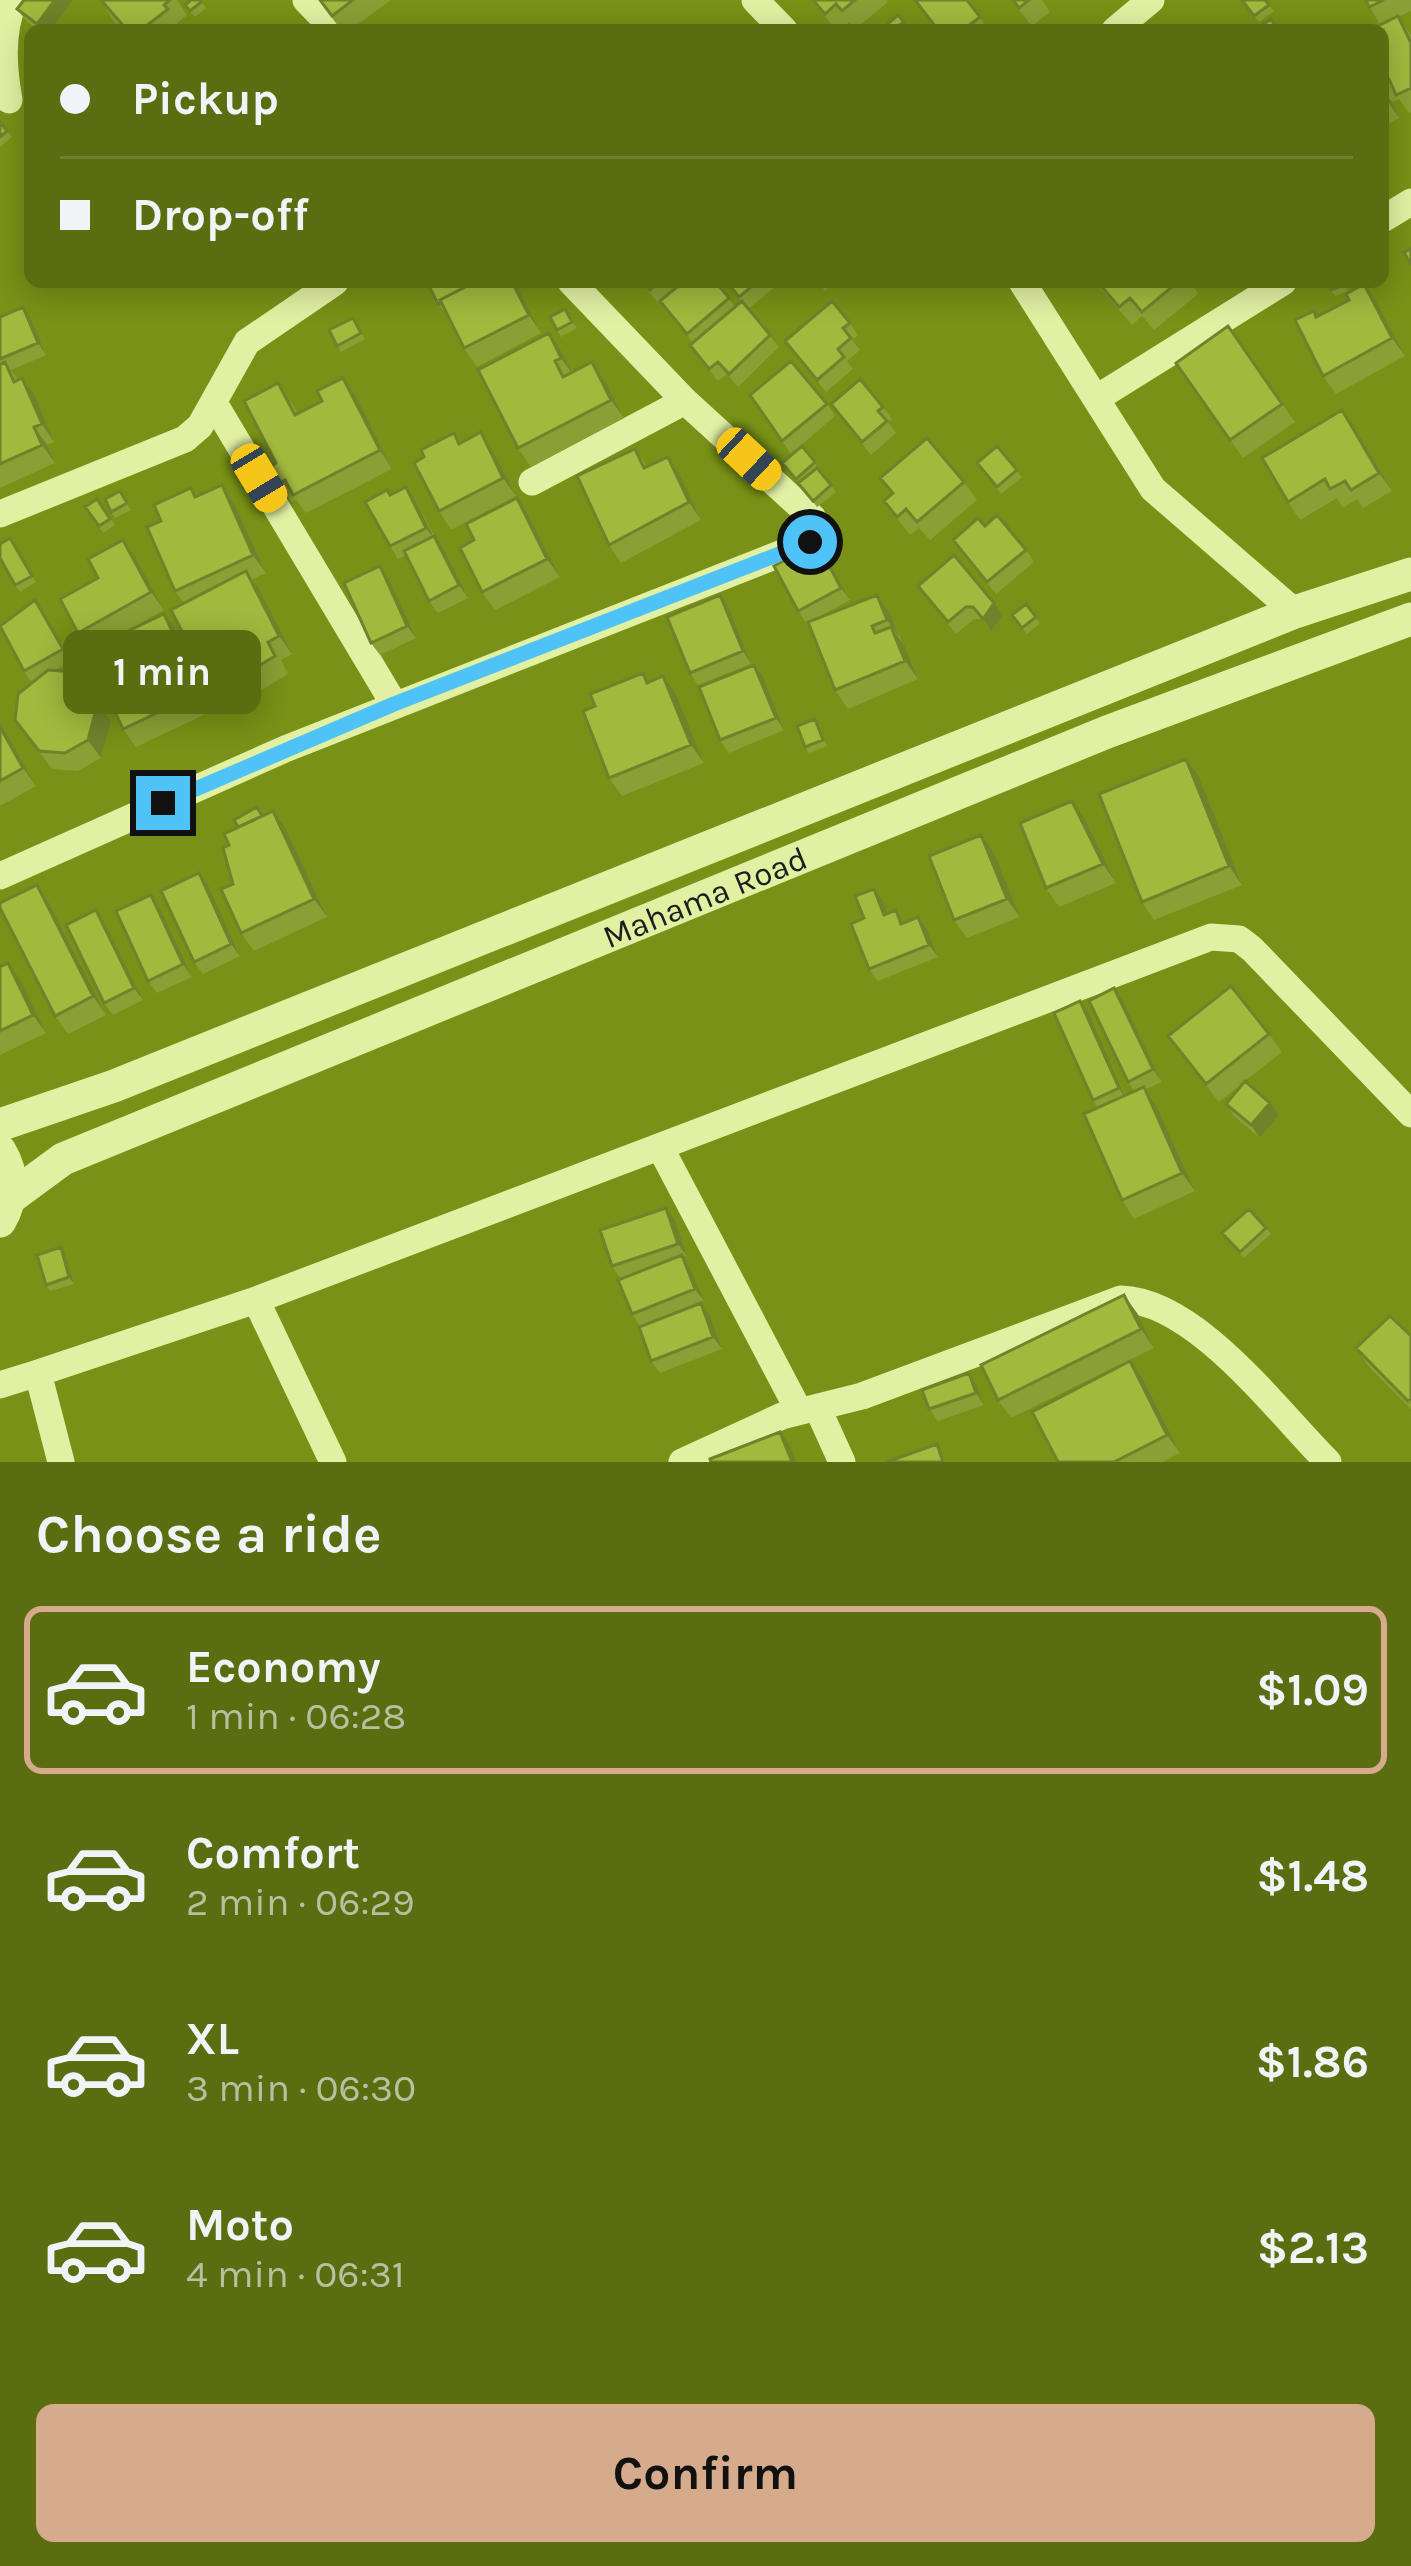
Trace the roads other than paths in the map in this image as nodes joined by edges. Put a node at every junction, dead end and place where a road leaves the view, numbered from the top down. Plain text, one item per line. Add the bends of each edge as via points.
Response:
1 (15, 0) edge
2 (306, 0) edge
3 (754, 0) edge
4 (1151, 0) edge
5 (329, 24) edge
6 (778, 24) edge
7 (1122, 24) edge
8 (8, 100) dead end
9 (326, 288) edge
10 (577, 288) edge
11 (1026, 288) edge
12 (1272, 288) edge
13 (1096, 398) junction
14 (686, 401) junction
15 (214, 403) junction
16 (532, 482) dead end
17 (0, 514) edge
18 (1411, 574) edge
19 (1294, 612) junction
20 (1411, 620) edge
21 (394, 704) junction
22 (0, 876) edge
23 (1411, 1114) edge
24 (0, 1125) edge
25 (660, 1148) junction
26 (0, 1151) edge
27 (5, 1210) edge
28 (256, 1300) junction
29 (38, 1373) junction
30 (0, 1384) edge
31 (809, 1410) junction
32 (61, 1462) edge
33 (333, 1462) edge
34 (682, 1462) edge
35 (842, 1462) edge
36 (1328, 1462) edge

1 - 8 street via 1,56
2 - 5 street
3 - 6 street
4 - 7 street
9 - 15 street via 247,342
10 - 14 street
11 - 13 street
12 - 13 street
13 - 19 street via 1153,489
14 - 16 street
14 - 21 street via 813,518 810,542
15 - 17 street via 184,439
15 - 21 street
18 - 19 street, Mahama Road
19 - 24 street, Mahama Road
20 - 27 street, Mahama Road via 1107,731 63,1159
21 - 22 street
23 - 25 street via 1252,949 1211,937
25 - 28 street
25 - 31 street
26 - 27 street via 11,1179
28 - 29 street
28 - 33 street
29 - 30 street
29 - 32 street
31 - 34 street
31 - 35 street
31 - 36 street via 1120,1298 1145,1299 1186,1320

